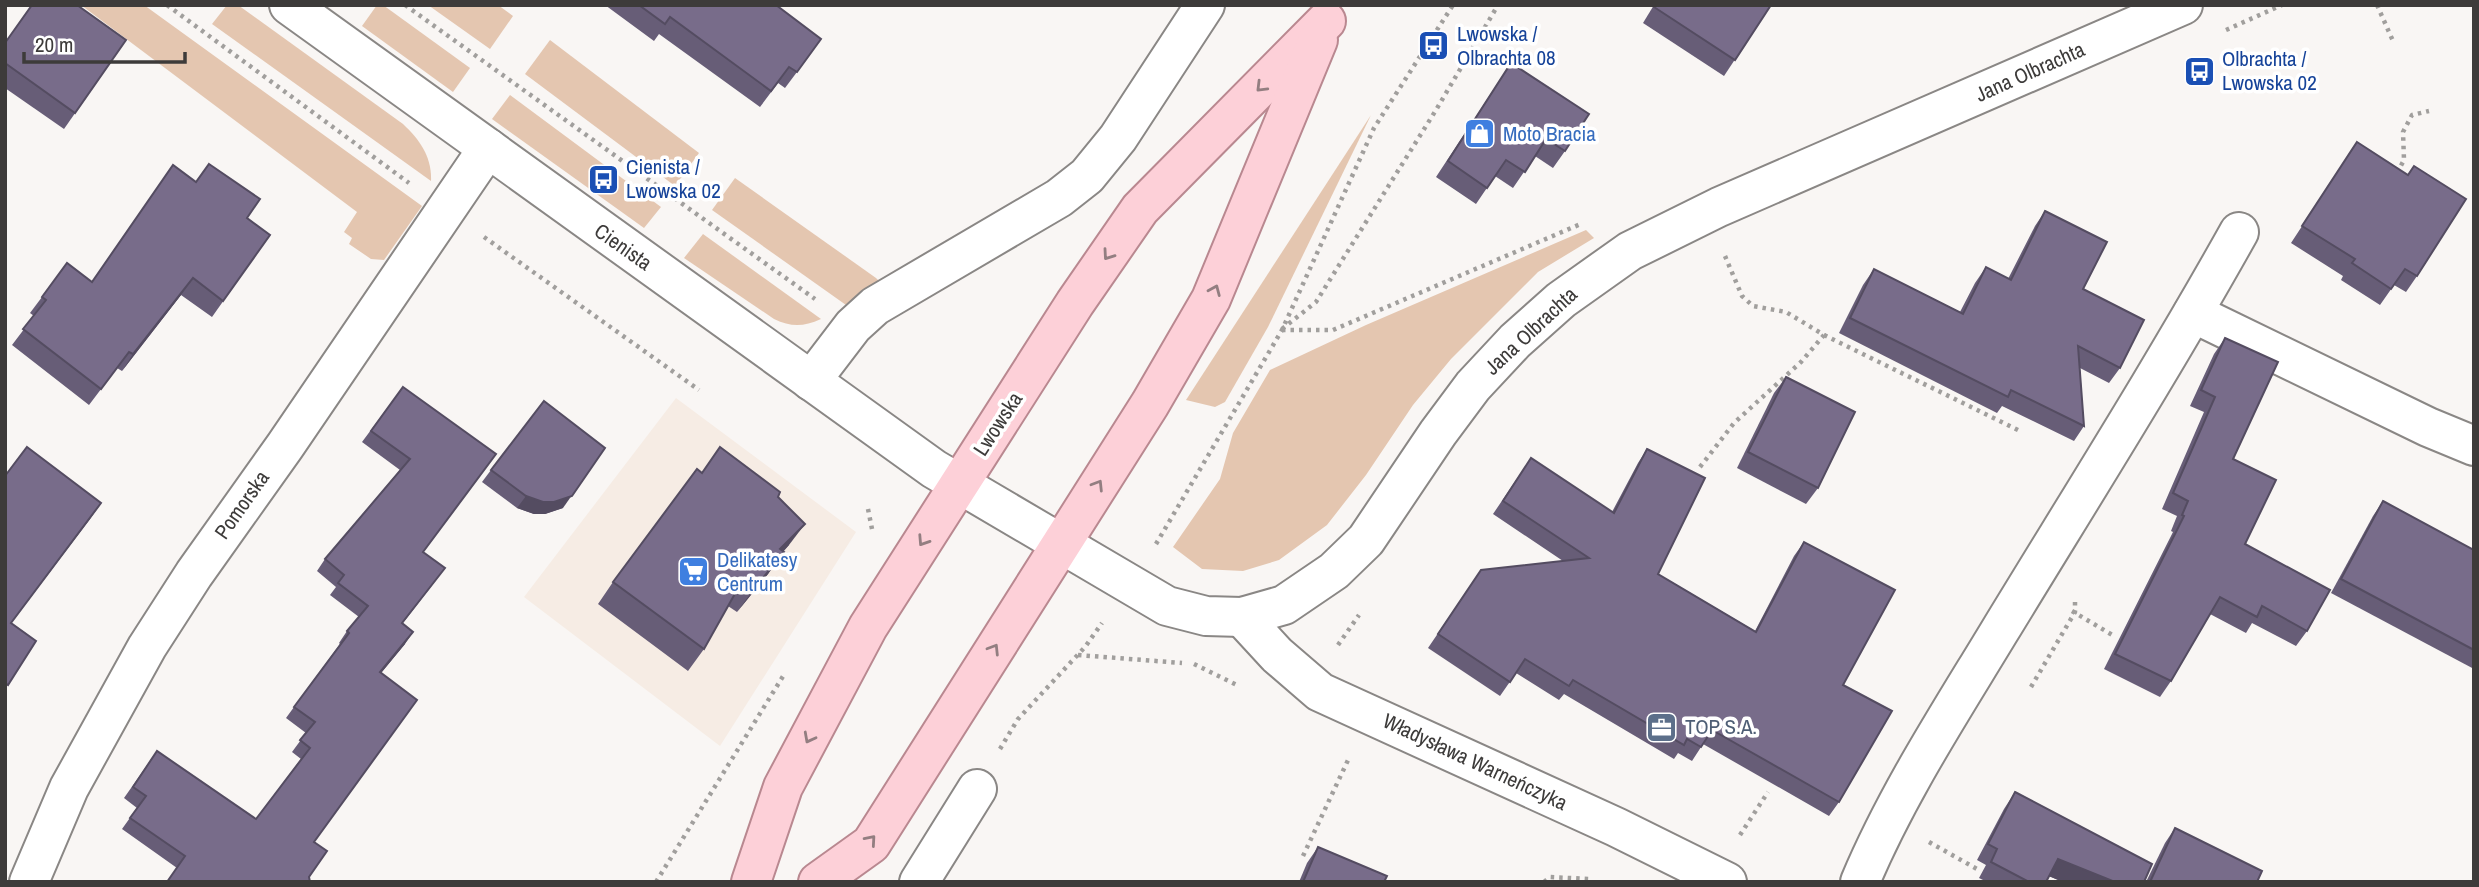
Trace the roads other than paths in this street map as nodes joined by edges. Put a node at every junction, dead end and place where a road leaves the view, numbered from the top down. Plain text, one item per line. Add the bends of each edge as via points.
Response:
1 (289, 5) edge
2 (1205, 5) edge
3 (2183, 5) edge
4 (1331, 13) edge
5 (488, 148) junction
6 (2239, 232) dead end
7 (2193, 313) junction
8 (811, 381) junction
9 (2474, 446) edge
10 (960, 484) junction
11 (1062, 543) junction
12 (1242, 617) junction
13 (976, 789) road end
14 (29, 882) edge
15 (751, 882) edge
16 (818, 882) edge
17 (919, 882) edge
18 (1727, 882) edge
19 (1860, 882) edge

1 - 5 street, Cienista
2 - 8 street via 1118,138 1087,176 1059,198 875,306 853,326
3 - 12 street, Jana Olbrachta via 1730,202 1630,251 1561,300 1472,386 1366,540 1334,571 1284,605
4 -> 10 main road, Lwowska via 1140,209
11 -> 4 main road, Lwowska via 1211,299
5 - 8 street, Cienista
5 - 14 street, Pomorska via 147,647 69,788
6 - 7 street
7 - 9 street
7 - 19 street via 1966,687 1884,828
8 - 10 street, Cienista
10 - 11 street, Jana Olbrachta
10 -> 15 main road, Lwowska via 868,627 783,787
11 - 12 street, Jana Olbrachta via 1167,606 1206,616
16 -> 11 main road, Lwowska via 871,844
12 - 18 street, Władysława Warneńczyka via 1320,692
13 - 17 street

